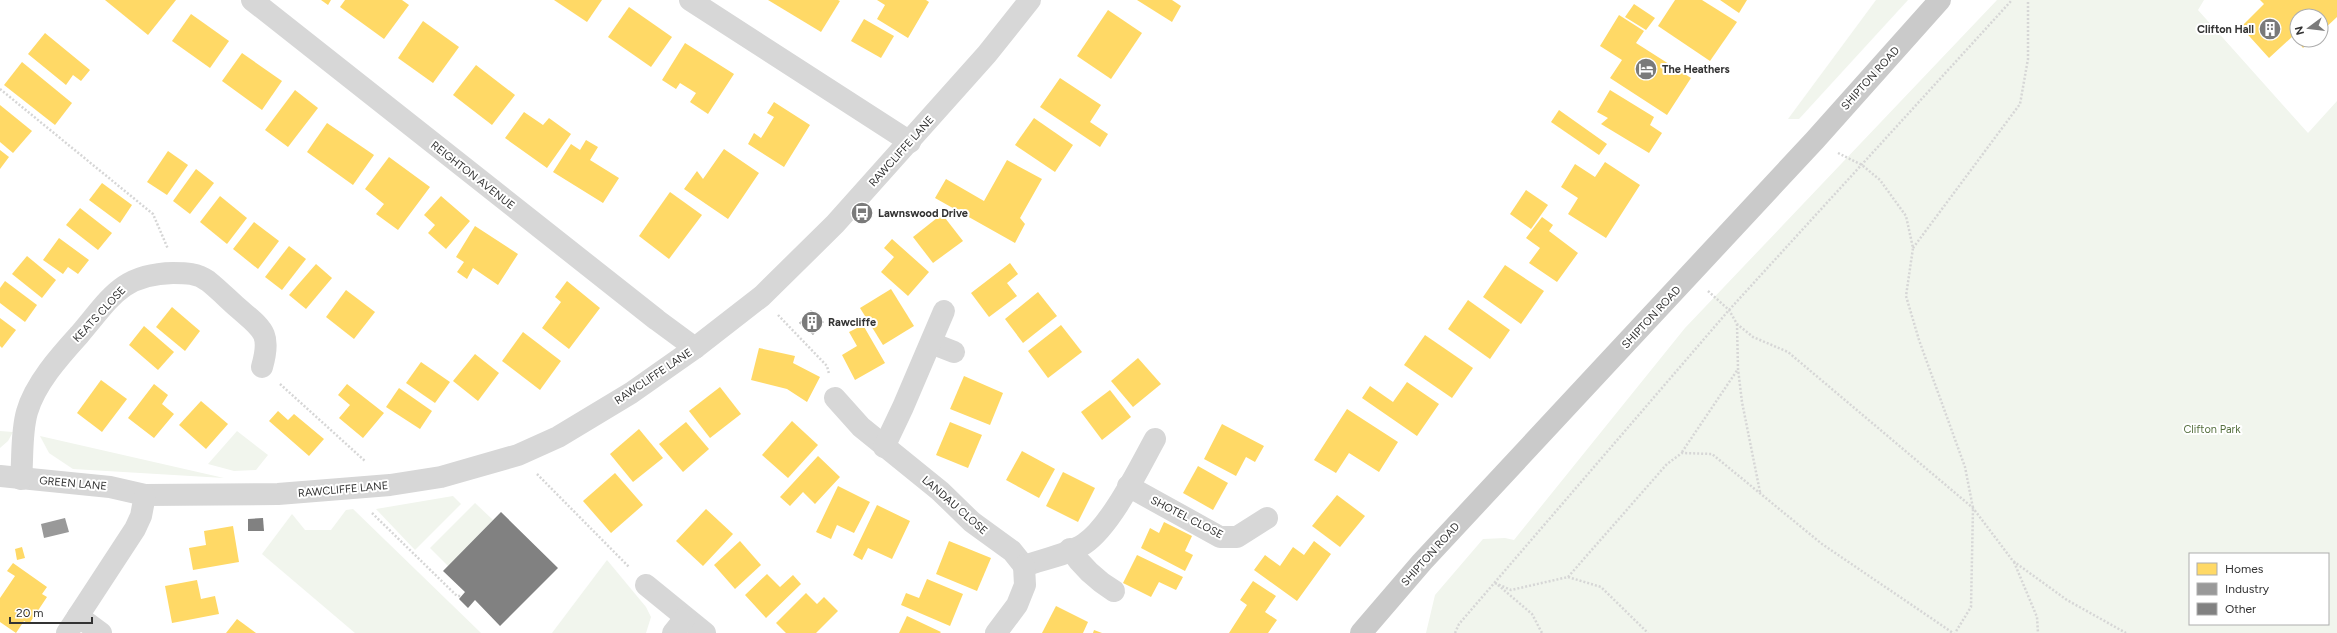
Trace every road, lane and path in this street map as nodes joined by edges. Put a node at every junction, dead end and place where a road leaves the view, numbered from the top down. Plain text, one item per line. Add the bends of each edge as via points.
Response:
1 (252, 0) edge
2 (690, 0) edge
3 (1030, 0) edge
4 (1940, 0) edge
5 (2012, 0) edge
6 (2028, 0) edge
7 (0, 89) edge
8 (1815, 140) junction
9 (910, 142) junction
10 (1862, 166) junction
11 (1913, 248) junction
12 (179, 273) junction
13 (1691, 274) junction
14 (762, 296) junction
15 (1729, 310) junction
16 (944, 311) dead end
17 (1737, 324) junction
18 (931, 343) junction
19 (695, 348) junction
20 (954, 352) dead end
21 (262, 368) joint
22 (1738, 369) junction
23 (835, 398) joint
24 (1155, 439) dead end
25 (884, 446) junction
26 (1682, 453) junction
27 (518, 455) junction
28 (0, 476) edge
29 (21, 479) junction
30 (390, 485) junction
31 (1128, 486) junction
32 (344, 489) junction
33 (1760, 493) junction
34 (145, 495) junction
35 (1973, 508) junction
36 (1267, 518) dead end
37 (1070, 549) junction
38 (2013, 561) junction
39 (1024, 566) junction
40 (1568, 577) junction
41 (1495, 583) junction
42 (646, 584) joint
43 (1114, 591) dead end
44 (462, 596) dead end
45 (72, 624) edge
46 (679, 625) edge
47 (101, 633) edge
48 (705, 633) edge
49 (996, 633) edge
50 (1361, 633) edge
51 (1455, 633) edge
52 (1542, 633) edge
53 (1648, 633) edge
54 (1954, 633) edge
55 (2038, 633) edge
56 (2126, 633) edge

1 - 19 street, REIGHTON AVENUE
2 - 9 street
3 - 9 street, RAWCLIFFE LANE via 987,54
4 - 8 main road, SHIPTON ROAD
5 - 10 path
6 - 11 path via 2028,59 2020,104
7 - 12 path via 153,214
8 - 10 path
8 - 13 main road, SHIPTON ROAD
9 - 14 street, RAWCLIFFE LANE via 836,224
10 - 11 path via 1880,180 1906,216
10 - 15 path
11 - 35 path via 1906,296 1919,340 1965,467
12 - 21 street, KEATS CLOSE via 193,274 207,281 263,330 267,349
12 - 29 street, KEATS CLOSE via 154,274 118,290 63,352 32,398 26,414
13 - 15 path
13 - 50 main road, SHIPTON ROAD via 1422,562
14 - 19 street, RAWCLIFFE LANE
14 - 23 path via 827,366
15 - 17 path
15 - 41 path
16 - 18 street
17 - 22 path
17 - 35 path via 1753,338 1788,352
18 - 20 street
18 - 25 street
19 - 27 street, RAWCLIFFE LANE via 598,414 558,437
21 - 30 path
22 - 26 path
22 - 33 path
23 - 25 street, LANDAU CLOSE via 861,427
24 - 31 street
25 - 39 street, LANDAU CLOSE via 940,491 972,522 1012,551
26 - 33 path via 1712,454
26 - 40 path via 1667,464
27 - 30 street, RAWCLIFFE LANE via 441,477
27 - 42 path
28 - 29 street, GREEN LANE
29 - 34 street, GREEN LANE via 110,487
30 - 32 street, RAWCLIFFE LANE
31 - 36 street, SHOTEL CLOSE via 1220,537 1237,537
31 - 37 street via 1101,527 1084,544
32 - 34 street, RAWCLIFFE LANE via 278,494
32 - 44 path via 457,596
33 - 54 path via 1822,544
34 - 45 street via 141,516 135,529
35 - 38 path
35 - 54 path via 1970,607
37 - 39 street
37 - 43 street via 1078,562
38 - 55 path via 2037,617
38 - 56 path via 2067,600
39 - 49 street via 1025,585 1017,605
40 - 41 path via 1511,590
40 - 53 path via 1601,587
41 - 51 path via 1459,624
41 - 52 path via 1532,614
42 - 46 street
45 - 47 street
46 - 48 street

